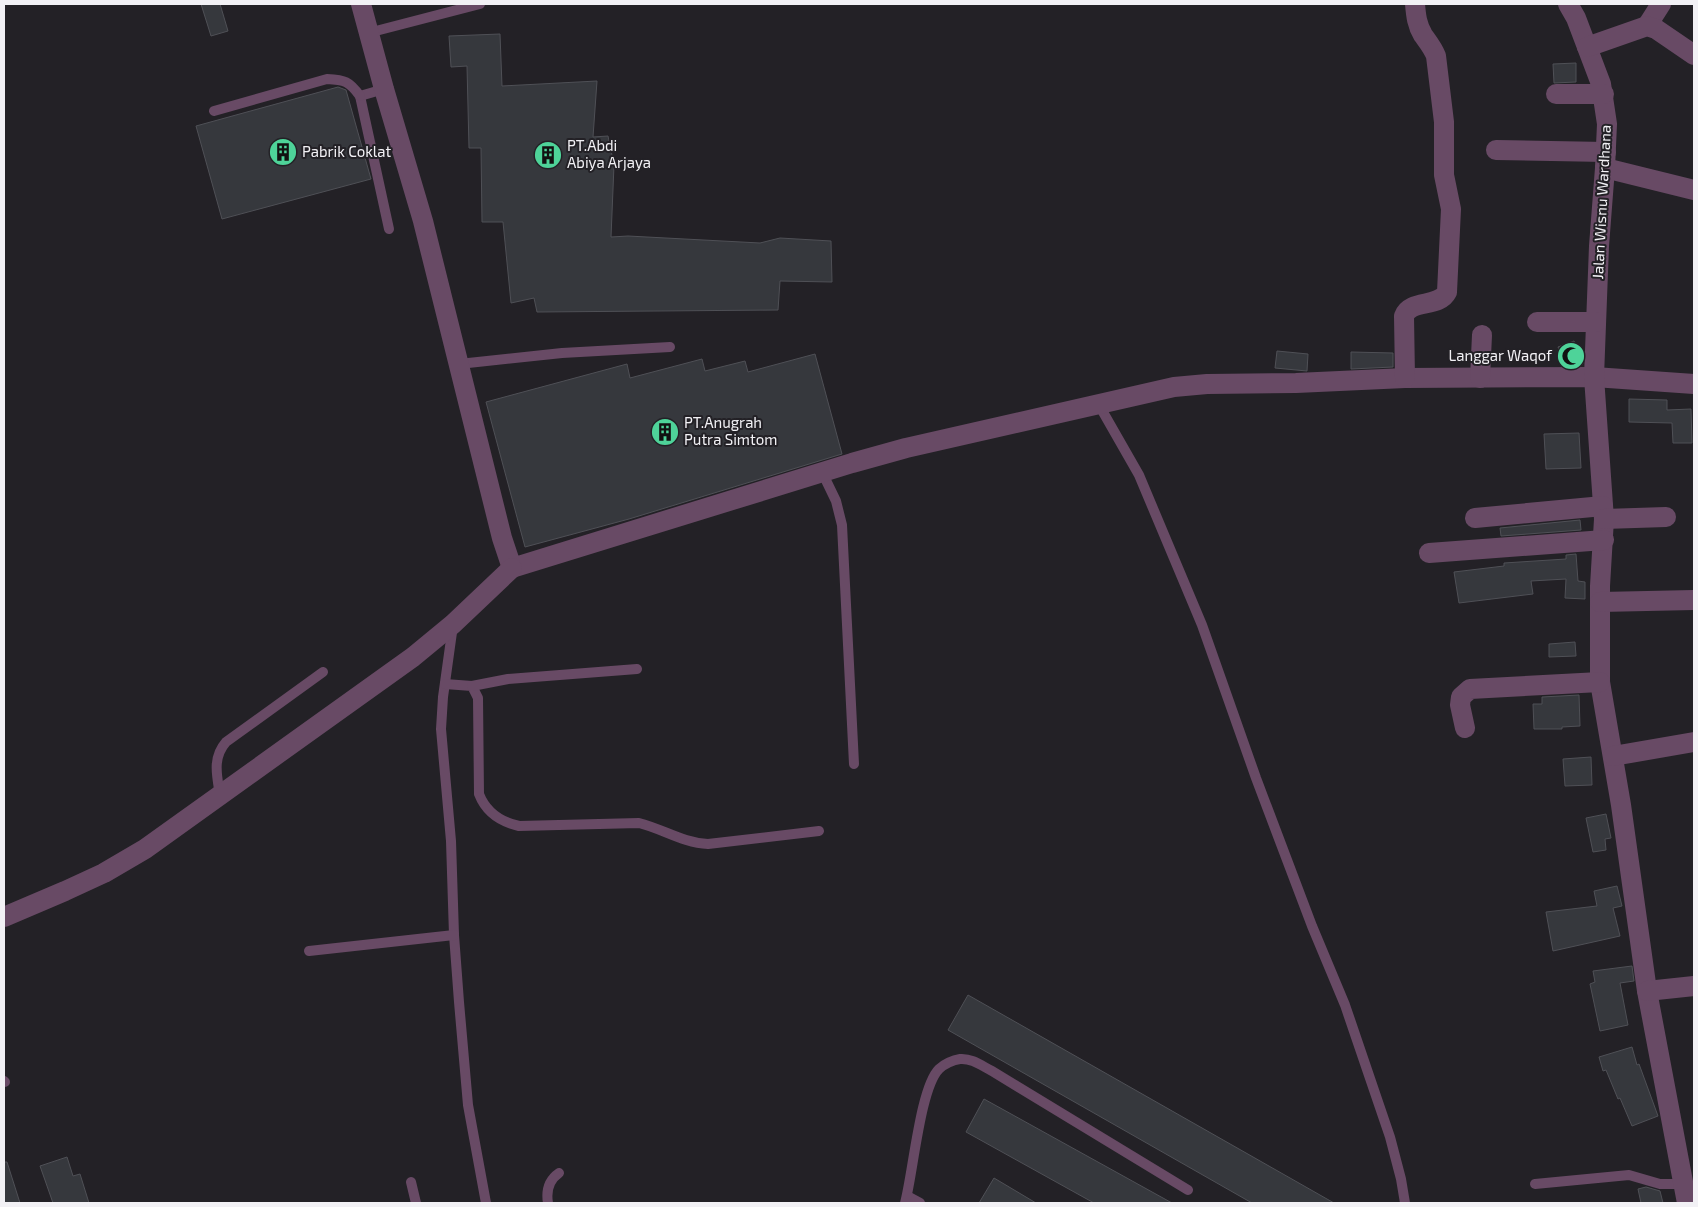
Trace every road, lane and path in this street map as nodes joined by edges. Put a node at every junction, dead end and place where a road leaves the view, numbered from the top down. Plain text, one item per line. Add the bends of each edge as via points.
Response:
1 (361, 4) edge
2 (480, 4) edge
3 (1415, 4) edge
4 (1568, 4) edge
5 (1662, 4) edge
6 (1647, 26) junction
7 (368, 33) junction
8 (1587, 47) junction
9 (1694, 55) edge
10 (384, 89) junction
11 (1556, 94) dead end
12 (1604, 94) junction
13 (360, 96) junction
14 (214, 111) dead end
15 (1496, 150) dead end
16 (1606, 160) junction
17 (1694, 190) edge
18 (389, 228) dead end
19 (1537, 322) dead end
20 (1596, 322) junction
21 (1482, 335) dead end
22 (670, 348) dead end
23 (460, 364) junction
24 (1594, 377) junction
25 (1405, 378) junction
26 (1480, 378) junction
27 (1694, 384) edge
28 (1099, 405) junction
29 (822, 472) junction
30 (1603, 513) junction
31 (1666, 517) dead end
32 (1476, 518) dead end
33 (1604, 540) junction
34 (1429, 553) dead end
35 (512, 568) junction
36 (1694, 600) edge
37 (1600, 602) junction
38 (454, 624) junction
39 (637, 669) dead end
40 (323, 672) dead end
41 (1600, 682) junction
42 (445, 684) junction
43 (472, 686) junction
44 (1465, 728) dead end
45 (1694, 742) edge
46 (1612, 756) junction
47 (854, 764) dead end
48 (220, 795) junction
49 (819, 831) dead end
50 (4, 917) edge
51 (454, 935) junction
52 (309, 952) dead end
53 (1694, 986) edge
54 (1647, 991) junction
55 (559, 1172) dead end
56 (411, 1182) dead end
57 (1535, 1184) dead end
58 (1188, 1190) dead end
59 (1685, 1194) edge
60 (906, 1200) edge
61 (416, 1203) edge
62 (486, 1203) edge
63 (548, 1203) edge
64 (920, 1203) edge
65 (1404, 1203) edge

1 - 7 street
2 - 7 lane
3 - 25 street via 1417,21 1436,56 1444,122 1444,176 1451,209 1447,292 1442,299 1412,308 1404,316
4 - 8 street, Jalan Wisnu Wardhana
5 - 6 street
6 - 8 street
6 - 9 street
7 - 10 street
8 - 12 street, Jalan Wisnu Wardhana
10 - 13 lane
10 - 23 street
11 - 12 street
12 - 16 street, Jalan Wisnu Wardhana
13 - 14 lane via 351,84 328,79
13 - 18 lane
15 - 16 street
16 - 17 street
16 - 20 street, Jalan Wisnu Wardhana
19 - 20 street
20 - 24 street, Jalan Wisnu Wardhana
21 - 26 street
22 - 23 lane via 562,353
23 - 35 street
24 - 26 street
24 - 27 street
24 - 30 street, Jalan Wisnu Wardhana
25 - 26 street
25 - 28 street via 1206,384 1151,391
28 - 29 street via 906,448
28 - 65 lane via 1139,475 1202,625 1266,806 1345,1006 1390,1137
29 - 35 street
29 - 47 lane via 836,501 842,525
30 - 31 street
30 - 32 street
30 - 33 street, Jalan Wisnu Wardhana
33 - 34 street
33 - 37 street, Jalan Wisnu Wardhana
35 - 38 street
36 - 37 street
37 - 41 street, Jalan Wisnu Wardhana
38 - 42 lane
38 - 48 street
39 - 43 lane via 508,679
40 - 48 lane via 226,742 216,760
41 - 44 street via 1470,689 1463,694 1461,701
41 - 46 street, Jalan Wisnu Wardhana
42 - 43 lane
42 - 51 lane via 441,729 451,841
43 - 49 lane via 478,698 479,794 490,812 507,824 640,823 695,844
45 - 46 street
46 - 54 street, Jalan Wisnu Wardhana
48 - 50 street via 145,848 104,872
51 - 52 lane
51 - 62 lane via 468,1105
53 - 54 street
54 - 59 street, Jalan Wisnu Wardhana
55 - 63 lane via 549,1185
56 - 61 lane
57 - 59 lane via 1629,1175
58 - 60 lane via 992,1071 972,1060 959,1059 938,1070 930,1086
60 - 64 lane

